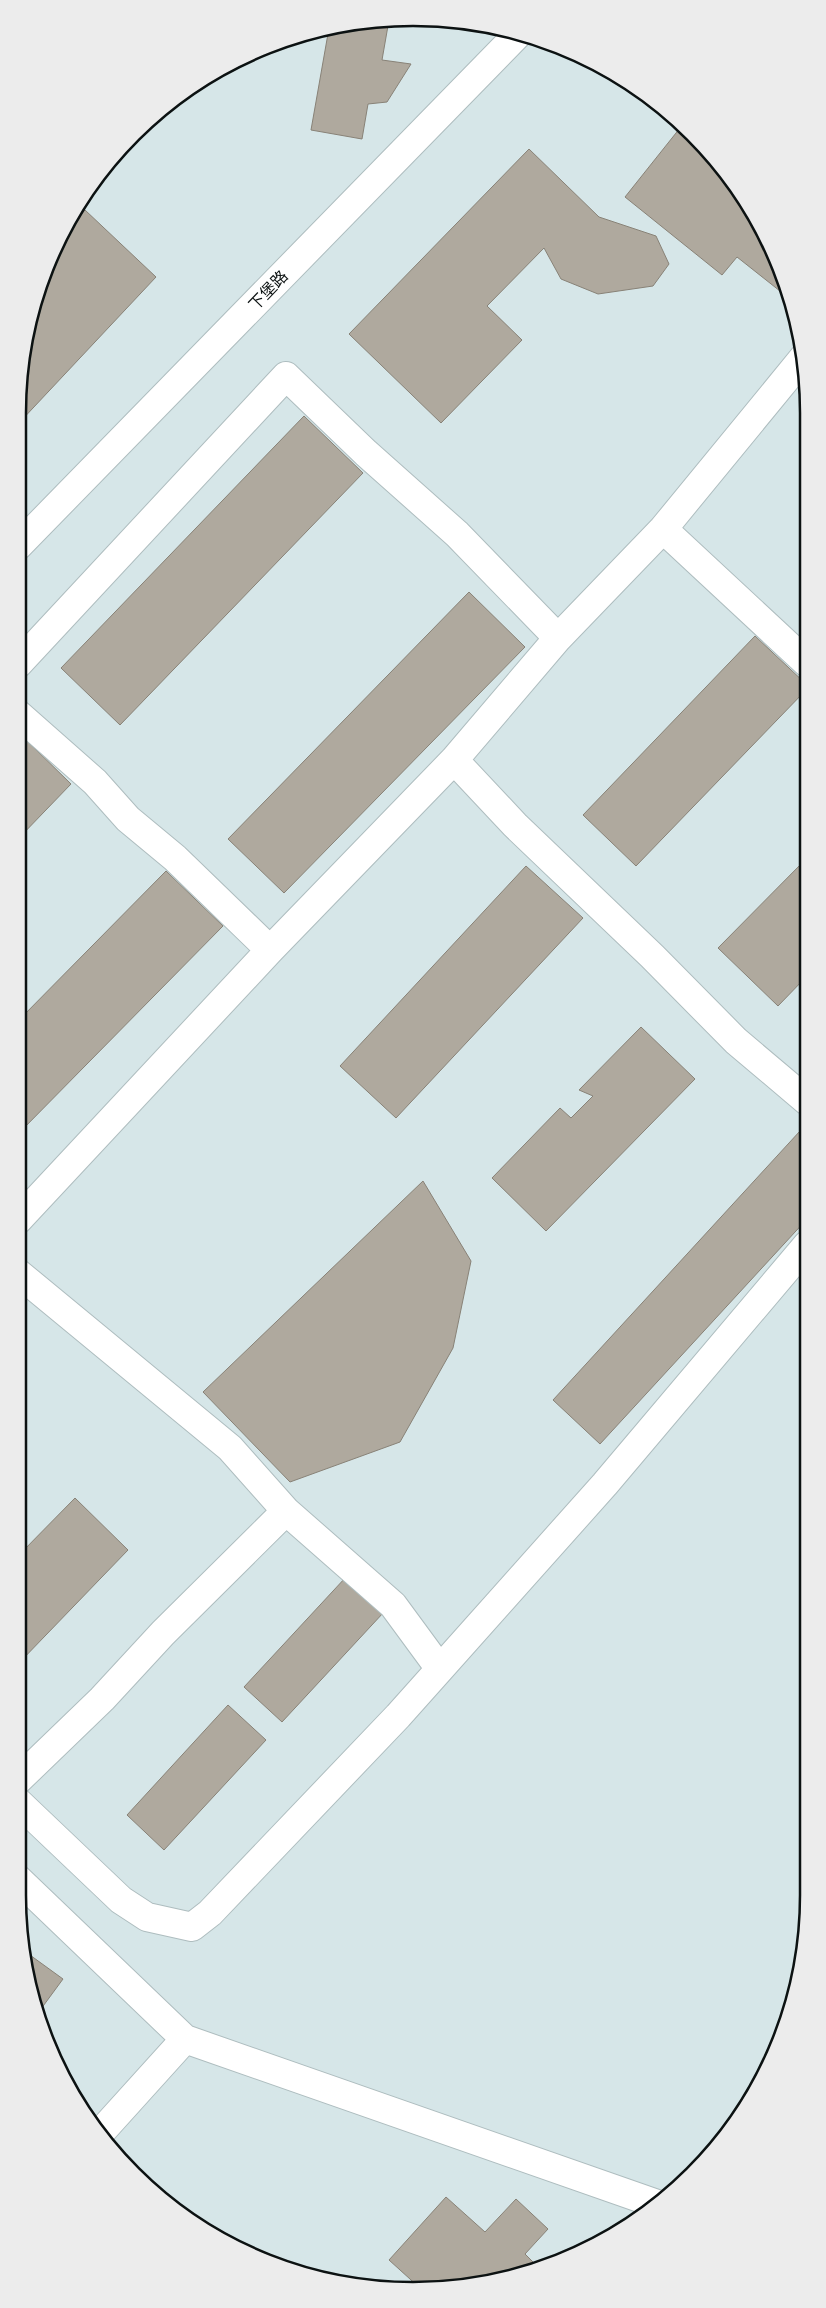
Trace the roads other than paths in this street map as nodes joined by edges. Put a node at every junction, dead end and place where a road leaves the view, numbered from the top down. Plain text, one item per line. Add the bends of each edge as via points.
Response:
1 (513, 39) edge
2 (796, 366) edge
3 (663, 530) junction
4 (26, 538) edge
5 (558, 638) junction
6 (26, 655) edge
7 (800, 656) edge
8 (26, 721) edge
9 (454, 760) junction
10 (270, 950) junction
11 (800, 1095) edge
12 (26, 1211) edge
13 (800, 1253) edge
14 (26, 1280) edge
15 (286, 1511) junction
16 (440, 1669) junction
17 (26, 1772) edge
18 (26, 1810) edge
19 (26, 1887) edge
20 (185, 2039) junction
21 (105, 2128) edge
22 (649, 2201) edge

1 - 4 street, 下堡路
2 - 3 street
3 - 5 street
3 - 7 street
5 - 6 street via 457,534 286,376
5 - 9 street
8 - 10 street via 95,782 128,819 175,858
9 - 10 street
9 - 11 street via 516,826 645,949 736,1042
10 - 12 street
13 - 16 street via 605,1484
14 - 15 street via 230,1448
15 - 16 street via 393,1605
15 - 17 street
16 - 18 street via 216,1906 192,1927 147,1918 121,1900
19 - 20 street
20 - 21 street
20 - 22 street

